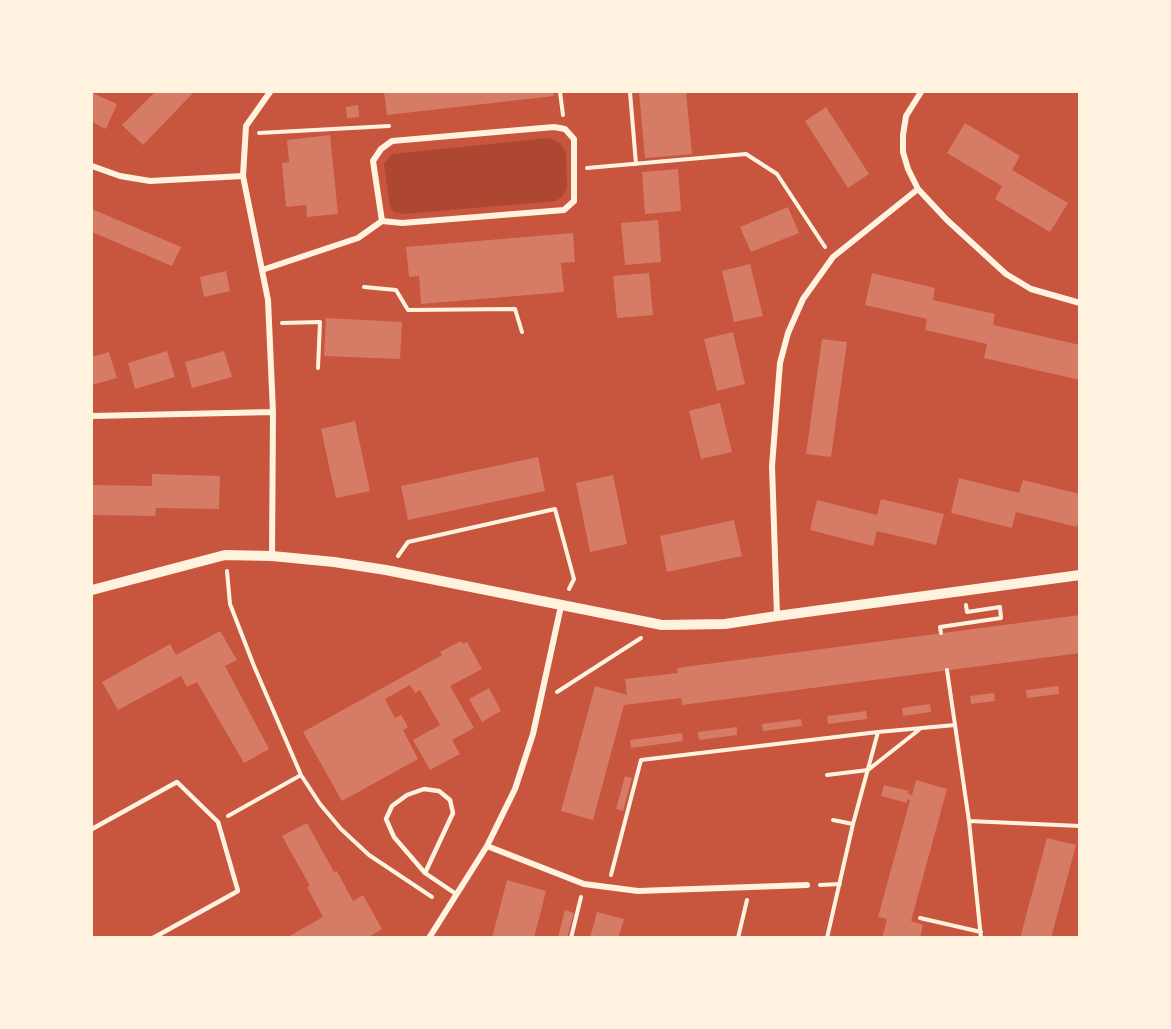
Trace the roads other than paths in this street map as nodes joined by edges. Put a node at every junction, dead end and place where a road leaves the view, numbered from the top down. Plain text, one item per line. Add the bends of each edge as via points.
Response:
1 (270, 92) edge
2 (921, 92) edge
3 (92, 166) edge
4 (243, 176) junction
5 (918, 189) junction
6 (382, 221) junction
7 (262, 270) junction
8 (1080, 303) edge
9 (273, 412) junction
10 (92, 416) edge
11 (272, 556) junction
12 (1080, 575) edge
13 (92, 590) edge
14 (561, 606) junction
15 (777, 616) junction
16 (92, 829) edge
17 (487, 846) junction
18 (425, 873) junction
19 (807, 885) dead end
20 (456, 894) junction
21 (153, 938) edge
22 (429, 938) edge

1 - 4 street via 246,126
2 - 5 street via 906,117 903,135 903,152
3 - 4 street via 150,181
4 - 7 street
5 - 8 street via 1006,274 1031,289
5 - 15 street via 832,257 803,299 788,333 780,363 772,466
6 - 6 street via 373,161 392,141 554,127 565,129 574,139 574,201 564,210 402,223
6 - 7 street via 357,238
7 - 9 street via 268,300
9 - 10 street
9 - 11 street
11 - 13 street via 225,555
11 - 14 street via 386,570
12 - 15 street
14 - 15 street via 662,625 725,624
14 - 17 street via 533,734 515,789
16 - 21 lane via 177,782 218,822 238,891
17 - 19 street via 584,884 638,891
17 - 20 street
18 - 18 lane via 394,837 386,819 392,806 406,795 424,789 439,791 450,800 453,813
18 - 20 lane
20 - 22 street

